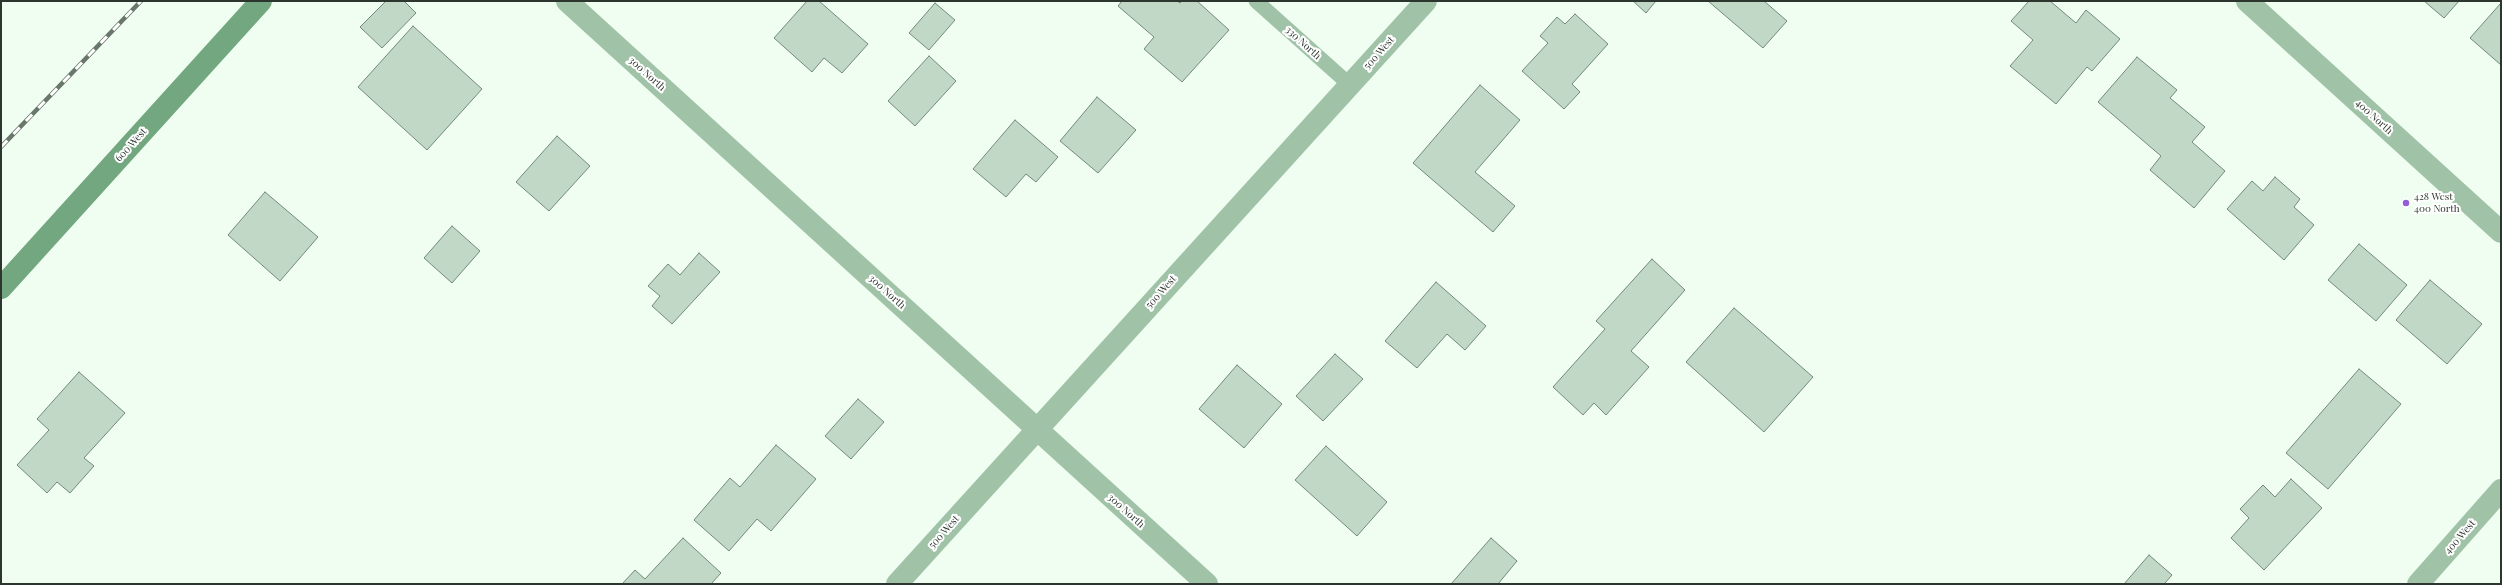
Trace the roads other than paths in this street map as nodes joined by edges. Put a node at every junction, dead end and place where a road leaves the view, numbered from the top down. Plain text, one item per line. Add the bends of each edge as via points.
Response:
1 (262, 1) edge
2 (566, 1) edge
3 (1256, 1) edge
4 (1426, 1) edge
5 (2247, 1) edge
6 (1350, 85) junction
7 (2501, 232) edge
8 (1, 288) edge
9 (1037, 429) junction
10 (2501, 490) edge
11 (897, 584) edge
12 (1207, 584) edge
13 (2418, 584) edge

1 - 8 main road, 600 West
2 - 9 street, 300 North
3 - 6 lane, 330 North
4 - 6 street, 500 West
5 - 7 street, 400 North
6 - 9 street, 500 West
9 - 11 street, 500 West
9 - 12 street, 300 North
10 - 13 street, 400 West

